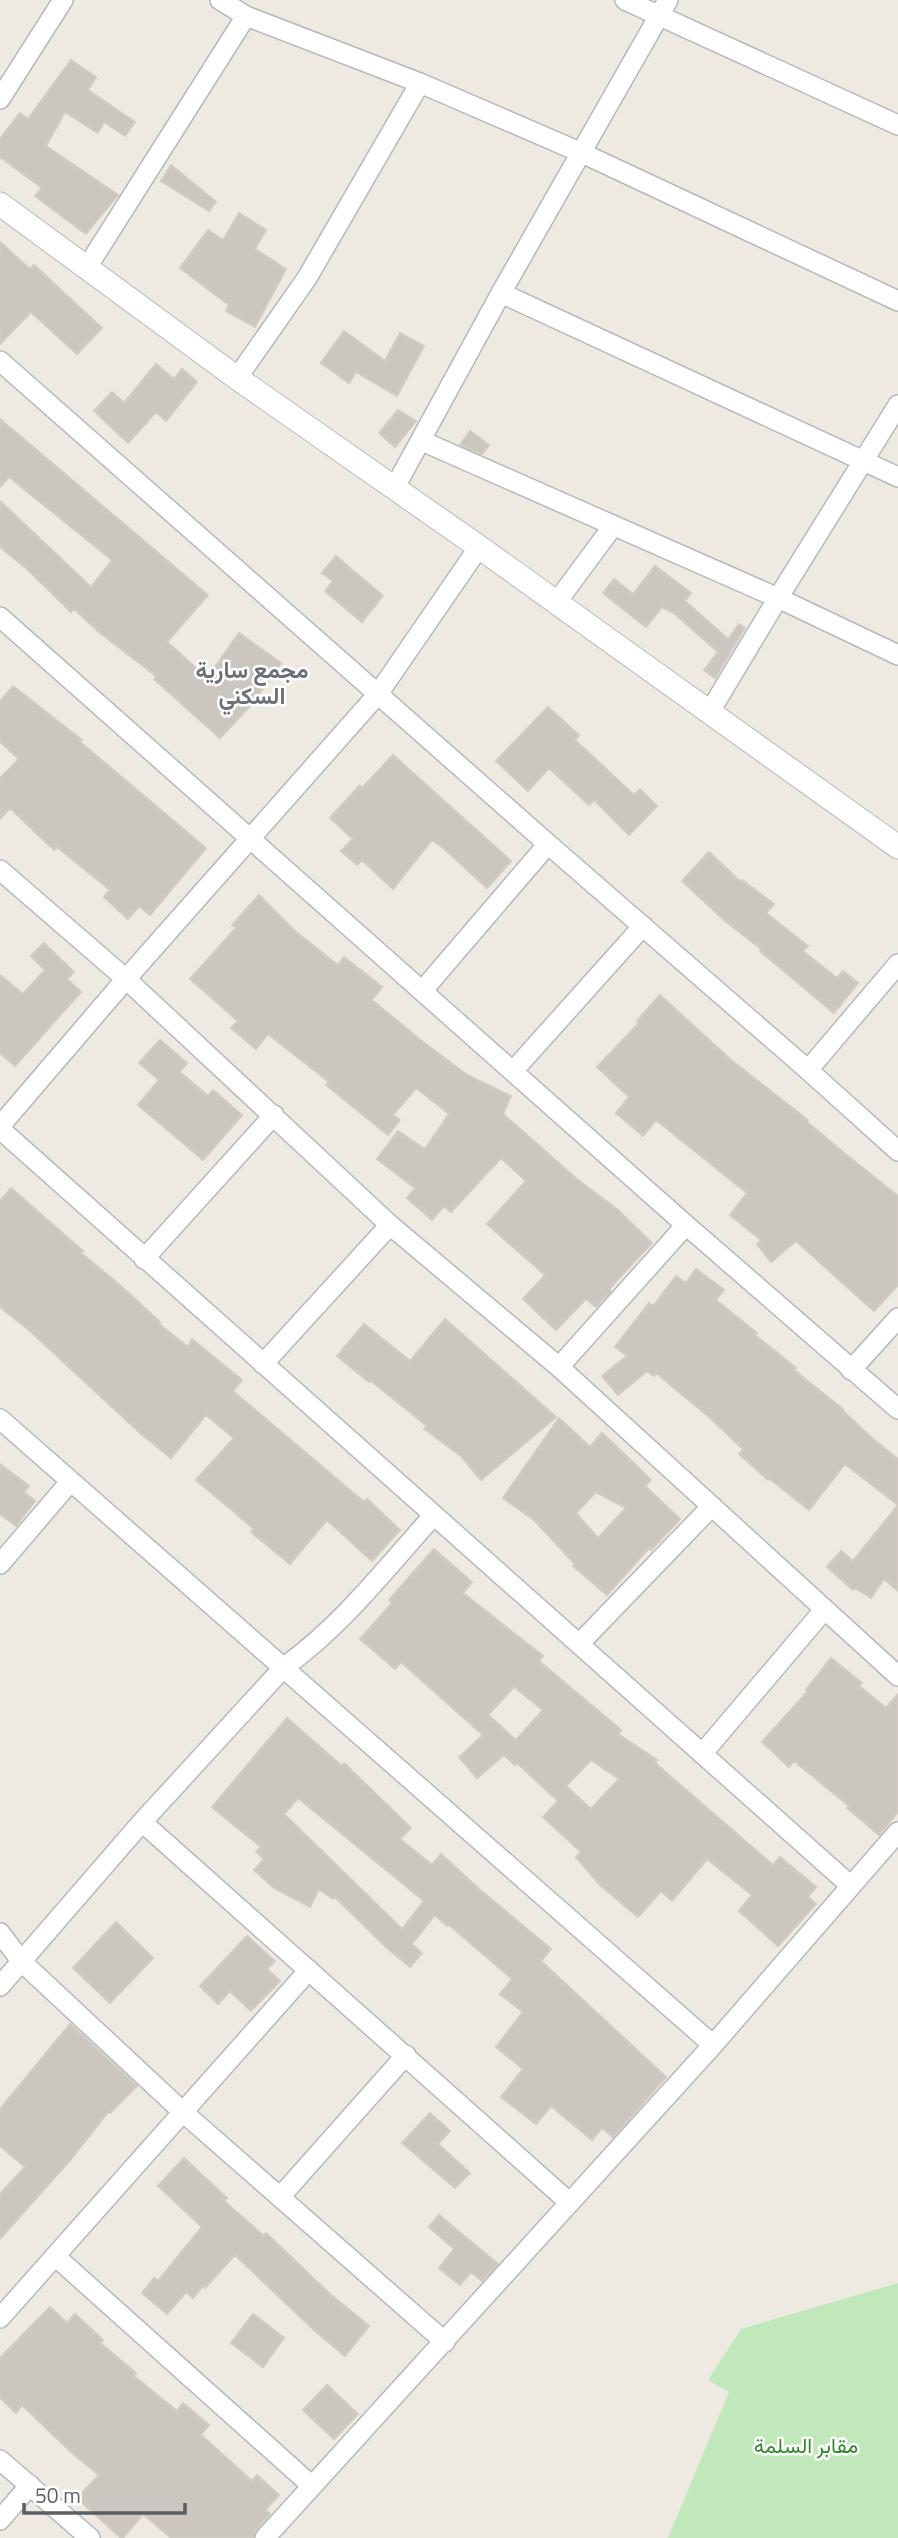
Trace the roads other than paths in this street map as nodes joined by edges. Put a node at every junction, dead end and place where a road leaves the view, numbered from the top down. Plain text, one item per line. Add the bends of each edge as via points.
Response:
1 (63, 0) edge
2 (220, 0) edge
3 (625, 0) edge
4 (663, 8) edge
5 (246, 16) junction
6 (420, 83) junction
7 (0, 99) edge
8 (898, 125) edge
9 (582, 153) junction
10 (0, 204) edge
11 (86, 269) junction
12 (501, 293) junction
13 (898, 301) edge
14 (0, 361) edge
15 (237, 378) junction
16 (898, 405) edge
17 (422, 441) junction
18 (863, 461) junction
19 (898, 477) edge
20 (395, 487) junction
21 (613, 526) junction
22 (479, 547) junction
23 (778, 598) junction
24 (556, 603) junction
25 (0, 617) edge
26 (898, 655) edge
27 (378, 694) junction
28 (709, 713) junction
29 (250, 839) junction
30 (548, 844) junction
31 (898, 847) edge
32 (0, 870) edge
33 (643, 926) junction
34 (898, 964) edge
35 (126, 979) junction
36 (423, 990) junction
37 (808, 1069) junction
38 (514, 1070) junction
39 (274, 1115) junction
40 (0, 1127) edge
41 (898, 1151) edge
42 (390, 1225) junction
43 (686, 1225) junction
44 (144, 1258) junction
45 (898, 1318) edge
46 (263, 1364) junction
47 (559, 1367) junction
48 (851, 1370) junction
49 (898, 1409) edge
50 (0, 1419) edge
51 (70, 1482) junction
52 (712, 1506) junction
53 (434, 1515) junction
54 (0, 1564) edge
55 (824, 1610) junction
56 (579, 1644) junction
57 (284, 1667) junction
58 (898, 1676) edge
59 (702, 1755) junction
60 (142, 1822) junction
61 (898, 1832) edge
62 (851, 1885) junction
63 (0, 1933) edge
64 (22, 1962) junction
65 (309, 1970) junction
66 (0, 1986) edge
67 (713, 2045) junction
68 (406, 2055) junction
69 (184, 2113) junction
70 (280, 2197) junction
71 (570, 2203) junction
72 (55, 2256) junction
73 (0, 2318) edge
74 (445, 2342) junction
75 (0, 2460) edge
76 (30, 2485) junction
77 (312, 2486) junction
78 (0, 2520) edge
79 (90, 2538) edge
80 (265, 2538) edge

1 - 7 street
2 - 5 street
3 - 4 street
4 - 8 street
4 - 9 street
5 - 6 street
5 - 11 street
6 - 9 street
6 - 15 street via 307,278
9 - 12 street
9 - 13 street
10 - 11 street
11 - 15 street
12 - 17 street
12 - 18 street
14 - 27 street
15 - 20 street
16 - 18 street
17 - 20 street
17 - 21 street
18 - 19 street
18 - 23 street
20 - 22 street
21 - 23 street
21 - 24 street
22 - 24 street
22 - 27 street
23 - 26 street
23 - 28 street
24 - 28 street
25 - 29 street
27 - 29 street
27 - 30 street
28 - 31 street
29 - 35 street
29 - 36 street
30 - 33 street
30 - 36 street
32 - 35 street
33 - 37 street
33 - 38 street
34 - 37 street
35 - 39 street
35 - 40 street
36 - 38 street
37 - 41 street
38 - 43 street
39 - 42 street
39 - 44 street
40 - 44 street
42 - 46 street
42 - 47 street
43 - 47 street
43 - 48 street
44 - 46 street
45 - 48 street
46 - 53 street
47 - 52 street
48 - 49 street
50 - 51 street
51 - 54 street
51 - 57 street
52 - 55 street
52 - 56 street
53 - 56 street
53 - 57 street via 325,1634
55 - 58 street
55 - 59 street
56 - 59 street
57 - 60 street
57 - 67 street
59 - 62 street
60 - 64 street
60 - 65 street
61 - 62 street
62 - 67 street
63 - 64 street
64 - 66 street
64 - 69 street
65 - 68 street
65 - 69 street
67 - 71 street
68 - 70 street
68 - 71 street
69 - 70 street
69 - 72 street
70 - 74 street
71 - 74 street
72 - 73 street
72 - 77 street
74 - 77 street
75 - 76 street
76 - 78 street
76 - 79 street
77 - 80 street

